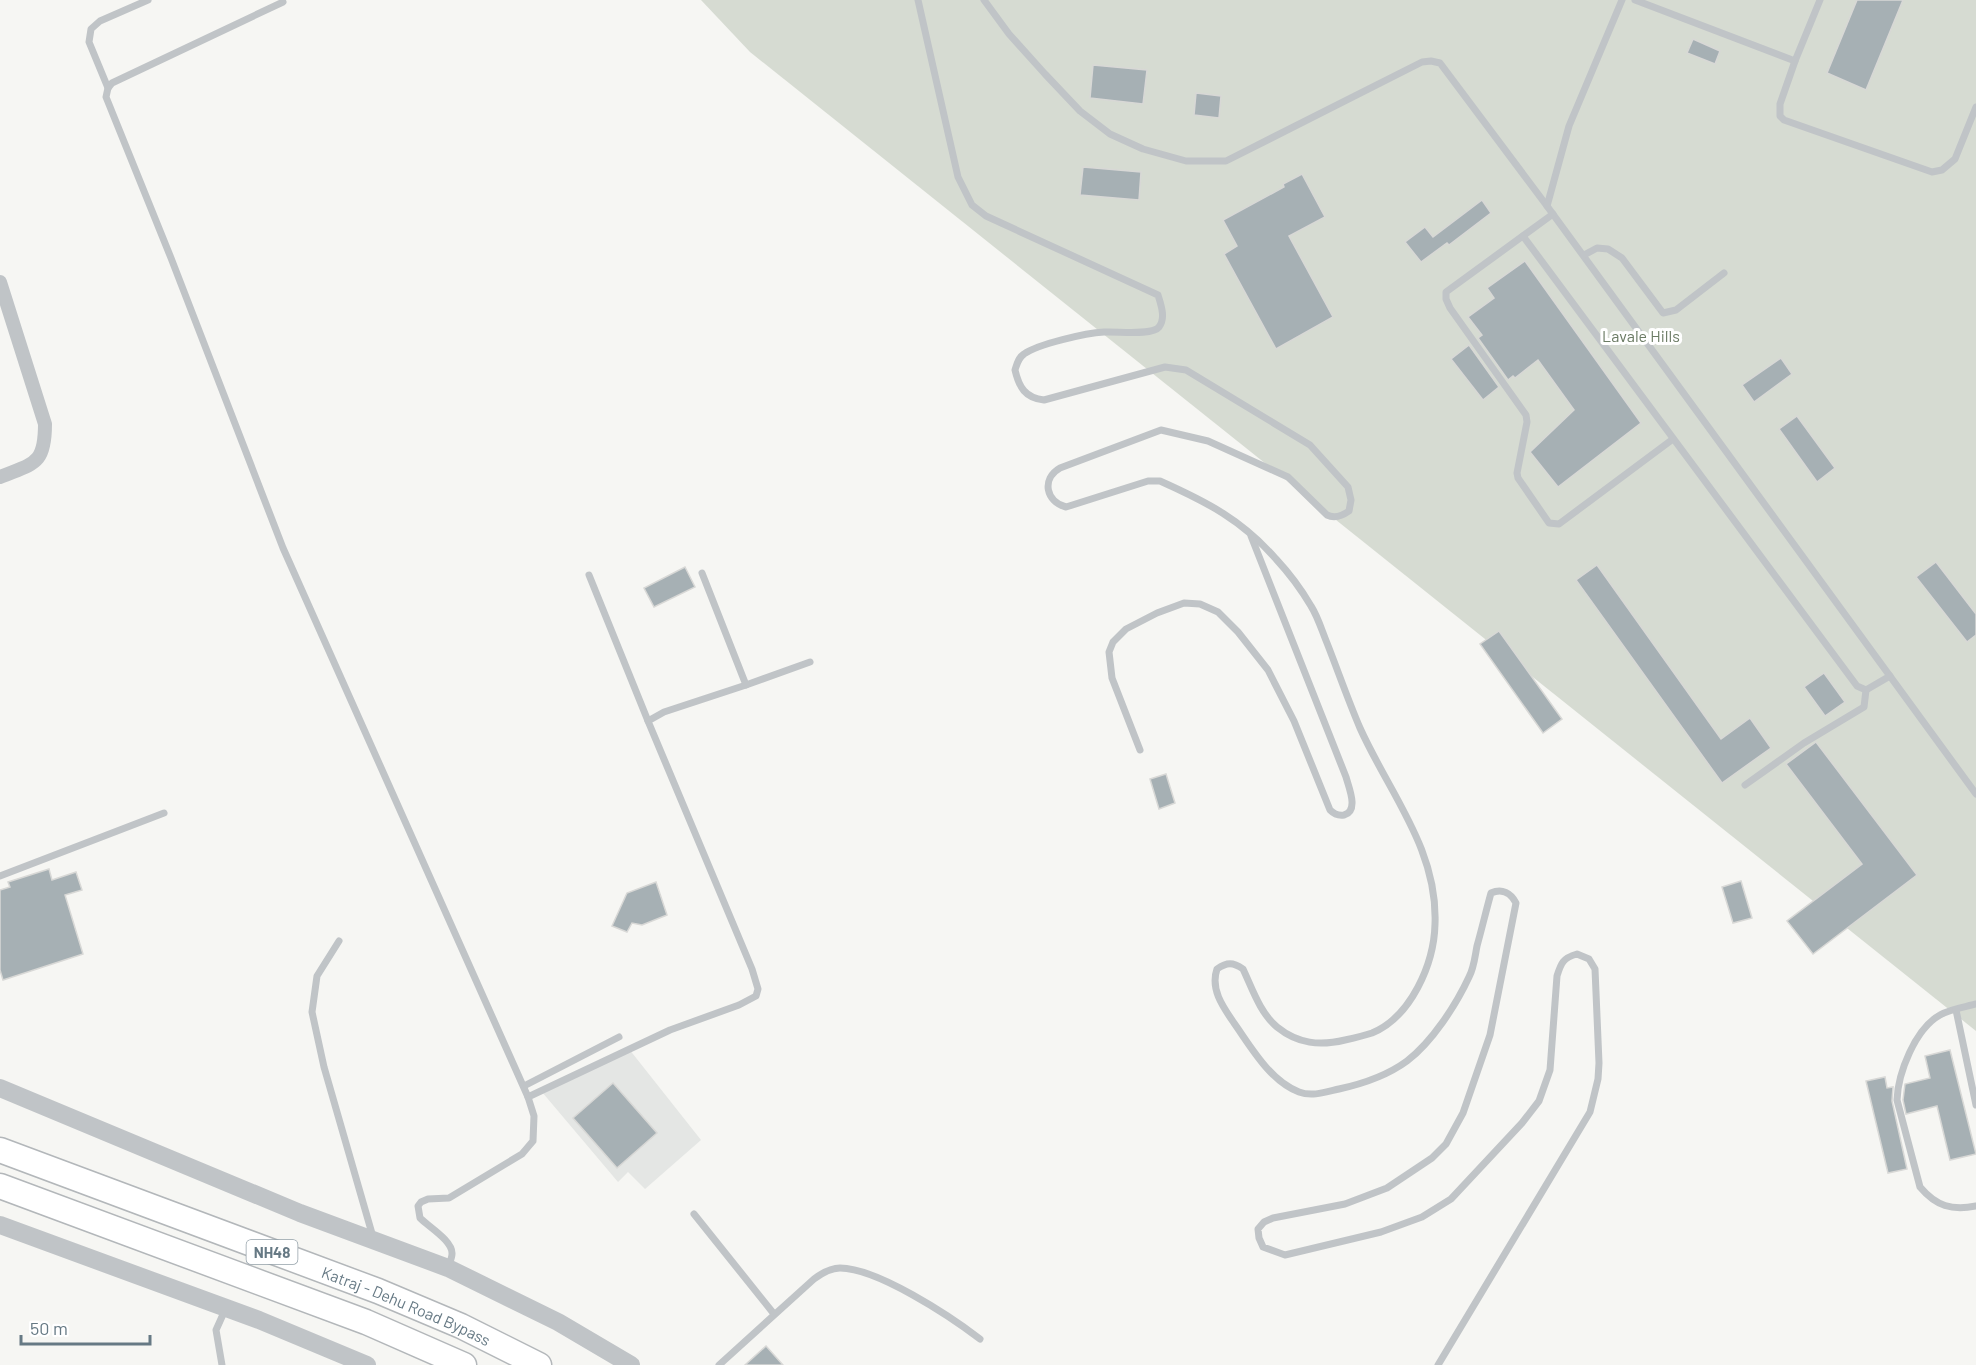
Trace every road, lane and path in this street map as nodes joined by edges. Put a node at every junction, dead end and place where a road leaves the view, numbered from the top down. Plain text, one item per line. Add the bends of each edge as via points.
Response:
1 (148, 0) edge
2 (918, 0) edge
3 (984, 0) edge
4 (1622, 0) edge
5 (1635, 0) edge
6 (1820, 0) edge
7 (283, 2) dead end
8 (1795, 61) junction
9 (108, 88) junction
10 (1976, 107) edge
11 (1547, 206) junction
12 (1553, 214) junction
13 (1523, 236) junction
14 (1584, 255) junction
15 (1724, 273) dead end
16 (0, 282) edge
17 (1673, 439) junction
18 (0, 477) edge
19 (1250, 533) junction
20 (702, 573) dead end
21 (589, 575) dead end
22 (810, 662) dead end
23 (1890, 676) junction
24 (746, 685) junction
25 (1866, 690) junction
26 (648, 721) junction
27 (1140, 750) dead end
28 (1745, 785) dead end
29 (1976, 794) edge
30 (164, 813) dead end
31 (0, 876) edge
32 (339, 941) dead end
33 (1976, 1004) edge
34 (1956, 1010) junction
35 (618, 1036) dead end
36 (524, 1086) junction
37 (0, 1088) edge
38 (528, 1097) junction
39 (1976, 1105) edge
40 (0, 1150) edge
41 (0, 1186) edge
42 (1976, 1206) edge
43 (694, 1214) dead end
44 (0, 1225) edge
45 (374, 1240) junction
46 (448, 1268) junction
47 (226, 1308) junction
48 (774, 1314) junction
49 (980, 1339) dead end
50 (222, 1365) edge
51 (367, 1365) edge
52 (464, 1365) edge
53 (539, 1365) edge
54 (631, 1365) edge
55 (719, 1365) edge
56 (1438, 1365) edge

1 - 9 lane via 91,28 89,42
2 - 19 lane via 956,170 972,205 986,216 1158,296 1161,304 1161,321 1151,332 1102,332 1058,341 1024,354 1014,370 1027,395 1044,400 1165,368 1186,370 1310,445 1348,487 1351,500 1349,511 1331,517 1288,477 1208,441 1161,430 1055,471 1048,483 1050,497 1066,507 1148,481 1160,481 1226,513
3 - 11 lane via 1045,75 1110,135 1186,161 1226,160 1422,62 1440,63
4 - 11 lane via 1569,126
5 - 8 lane
6 - 8 lane
7 - 9 lane
8 - 10 lane via 1780,104 1784,120 1932,172 1942,170 1955,159
9 - 36 lane via 106,97 283,548
11 - 12 lane
12 - 13 lane
12 - 14 lane
13 - 17 lane
13 - 17 lane via 1446,292 1446,299 1526,415 1518,478 1549,523 1562,523
14 - 15 lane via 1597,248 1608,249 1622,258 1663,313 1677,310
14 - 23 lane
16 - 18 street via 45,424 45,446 32,464
17 - 25 lane via 1857,686
19 - 27 lane via 1346,777 1353,805 1350,812 1335,815 1330,810 1294,721 1268,670 1218,612 1200,604 1184,603 1157,613 1126,629 1113,642 1109,652 1112,678
19 - 56 lane via 1313,608 1361,729 1423,851 1435,901 1435,926 1418,987 1393,1019 1372,1032 1336,1042 1312,1043 1288,1034 1264,1011 1243,969 1229,963 1217,969 1213,979 1228,1014 1278,1079 1298,1092 1308,1095 1353,1086 1406,1062 1420,1049 1460,996 1471,974 1491,893 1505,892 1516,903 1490,1035 1463,1113 1446,1144 1387,1188 1345,1204 1264,1222 1258,1229 1263,1247 1285,1255 1381,1232 1422,1217 1450,1199 1539,1101 1550,1070 1560,963 1577,954 1589,959 1595,969 1599,1063 1590,1112
20 - 24 lane
21 - 26 lane
22 - 24 lane
23 - 25 lane
23 - 29 lane
24 - 26 lane
25 - 28 lane via 1864,707
26 - 38 lane via 752,969 758,989 756,996 670,1030
30 - 31 lane
32 - 45 lane via 317,976 312,1012
33 - 34 lane
34 - 39 lane
34 - 42 lane via 1934,1018 1913,1046 1900,1077 1897,1100 1920,1187 1928,1197 1948,1207 1959,1210
35 - 36 lane
36 - 38 lane
37 - 45 street
38 - 46 lane via 534,1116 533,1141 522,1154 449,1198 428,1199 418,1206 420,1218 450,1247
40 - 53 highway, Katraj - Dehu Road Bypass / NH48 via 378,1291
41 - 52 highway, Katraj - Dehu Road Bypass / NH48 via 366,1322
43 - 48 lane
44 - 47 street
45 - 46 street
46 - 54 street via 558,1322
47 - 50 lane via 216,1330
47 - 51 street
48 - 49 lane via 826,1271 851,1269 916,1297
48 - 55 lane

